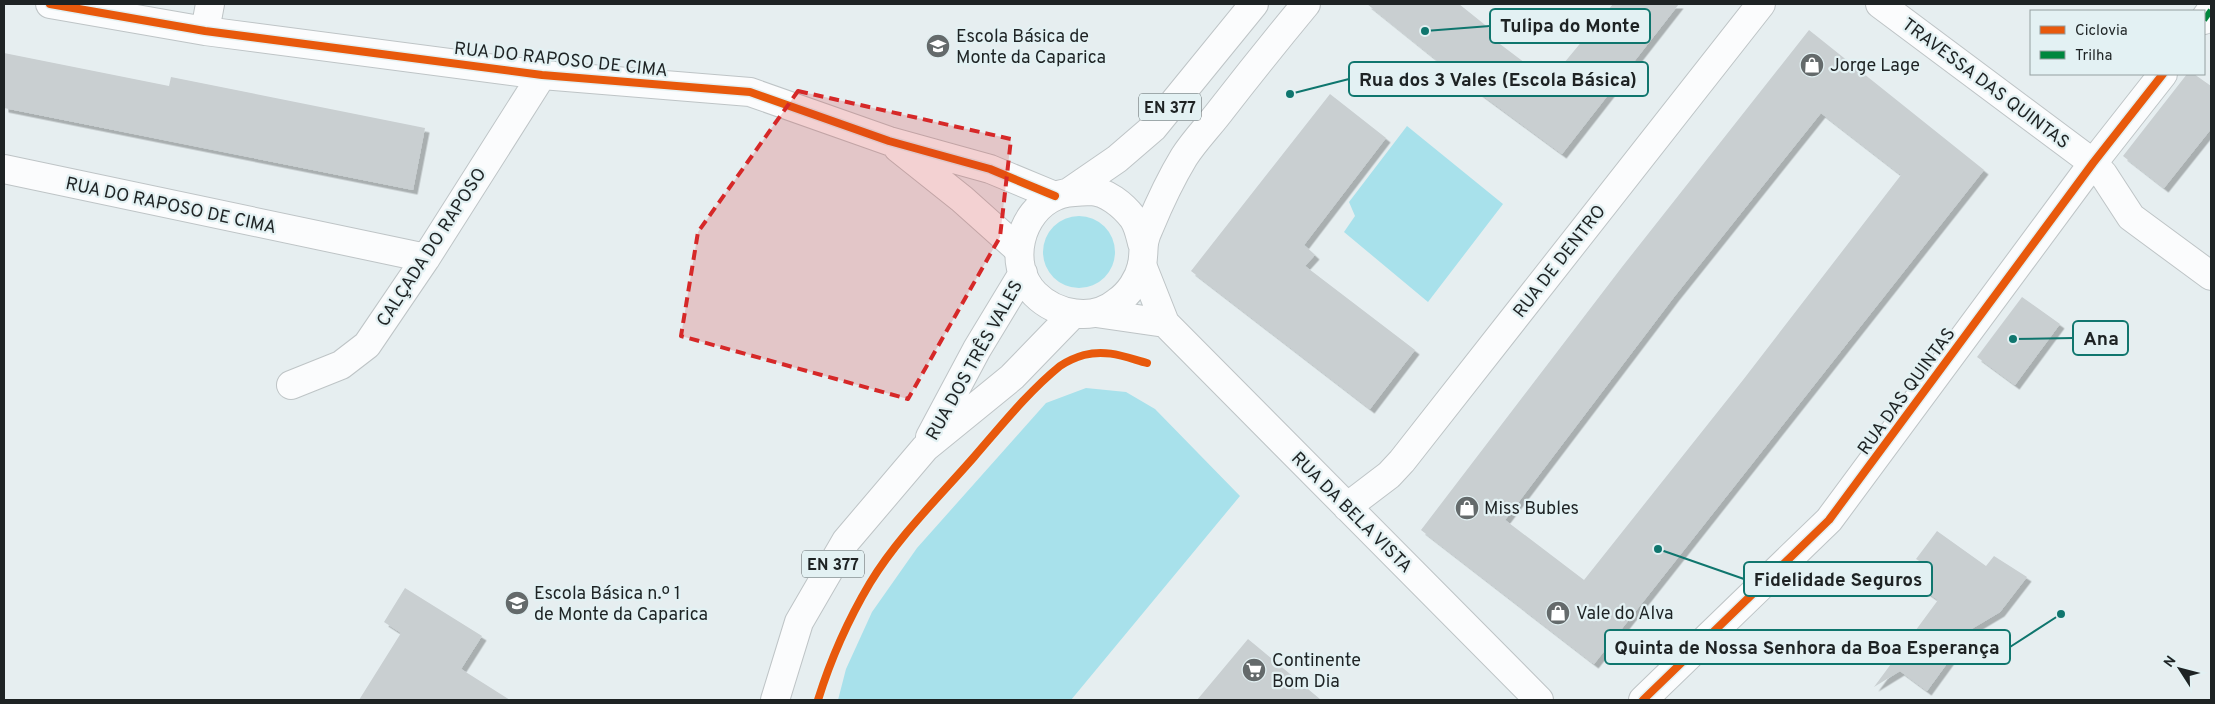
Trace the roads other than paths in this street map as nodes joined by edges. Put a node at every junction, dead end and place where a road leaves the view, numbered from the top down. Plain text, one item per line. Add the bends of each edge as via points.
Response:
1 (50, 4) edge
2 (210, 4) edge
3 (1254, 4) edge
4 (1306, 4) edge
5 (1761, 4) edge
6 (1880, 4) edge
7 (205, 31) junction
8 (542, 75) junction
9 (2162, 75) edge
10 (889, 141) junction
11 (2093, 163) junction
12 (4, 169) edge
13 (1062, 194) junction
14 (1142, 254) junction
15 (426, 258) junction
16 (1021, 262) junction
17 (2211, 276) edge
18 (1084, 313) junction
19 (1165, 323) junction
20 (290, 385) dead end
21 (924, 448) junction
22 (1347, 508) junction
23 (775, 700) edge
24 (1539, 700) edge
25 (1643, 700) edge

1 - 7 street, RUA DO RAPOSO DE CIMA
2 - 7 street
3 - 13 street, RUA DOS TRÊS VALES / EN 377 via 1153,128 1117,159
4 - 14 street, RUA DOS TRÊS VALES / EN 377 via 1184,157 1162,198
5 - 22 street, RUA DE DENTRO via 1402,461
6 - 11 street, TRAVESSA DAS QUINTAS
7 - 8 street, RUA DO RAPOSO DE CIMA
8 - 10 street, RUA DO RAPOSO DE CIMA via 750,92
8 - 15 street, CALÇADA DO RAPOSO
9 - 11 street, RUA DAS QUINTAS
10 - 13 street, RUA DO RAPOSO DE CIMA via 990,169
10 - 16 street, RUA DO RAPOSO DE CIMA via 962,199
11 - 17 street, TRAVESSA DAS QUINTAS via 2131,217
11 - 25 street, RUA DAS QUINTAS via 1829,520
12 - 15 street, RUA DO RAPOSO DE CIMA
13 - 14 street via 1094,192 1117,201 1134,220
13 - 16 street, RUA DOS TRÊS VALES / EN 377 via 1036,209 1024,228
14 - 18 street, RUA DOS TRÊS VALES / EN 377 via 1132,287 1117,303
14 - 19 street, RUA DA BELA VISTA
15 - 20 street, CALÇADA DO RAPOSO via 367,345 341,365
16 - 18 street, RUA DOS TRÊS VALES via 1034,293 1051,307
16 - 21 street, RUA DOS TRÊS VALES / EN 377
18 - 19 street
18 - 21 street, RUA DOS TRÊS VALES / EN 377 via 1012,378
19 - 22 street, RUA DA BELA VISTA
21 - 23 street, RUA DOS TRÊS VALES / EN 377 via 846,541 799,622
22 - 24 street, RUA DA BELA VISTA

